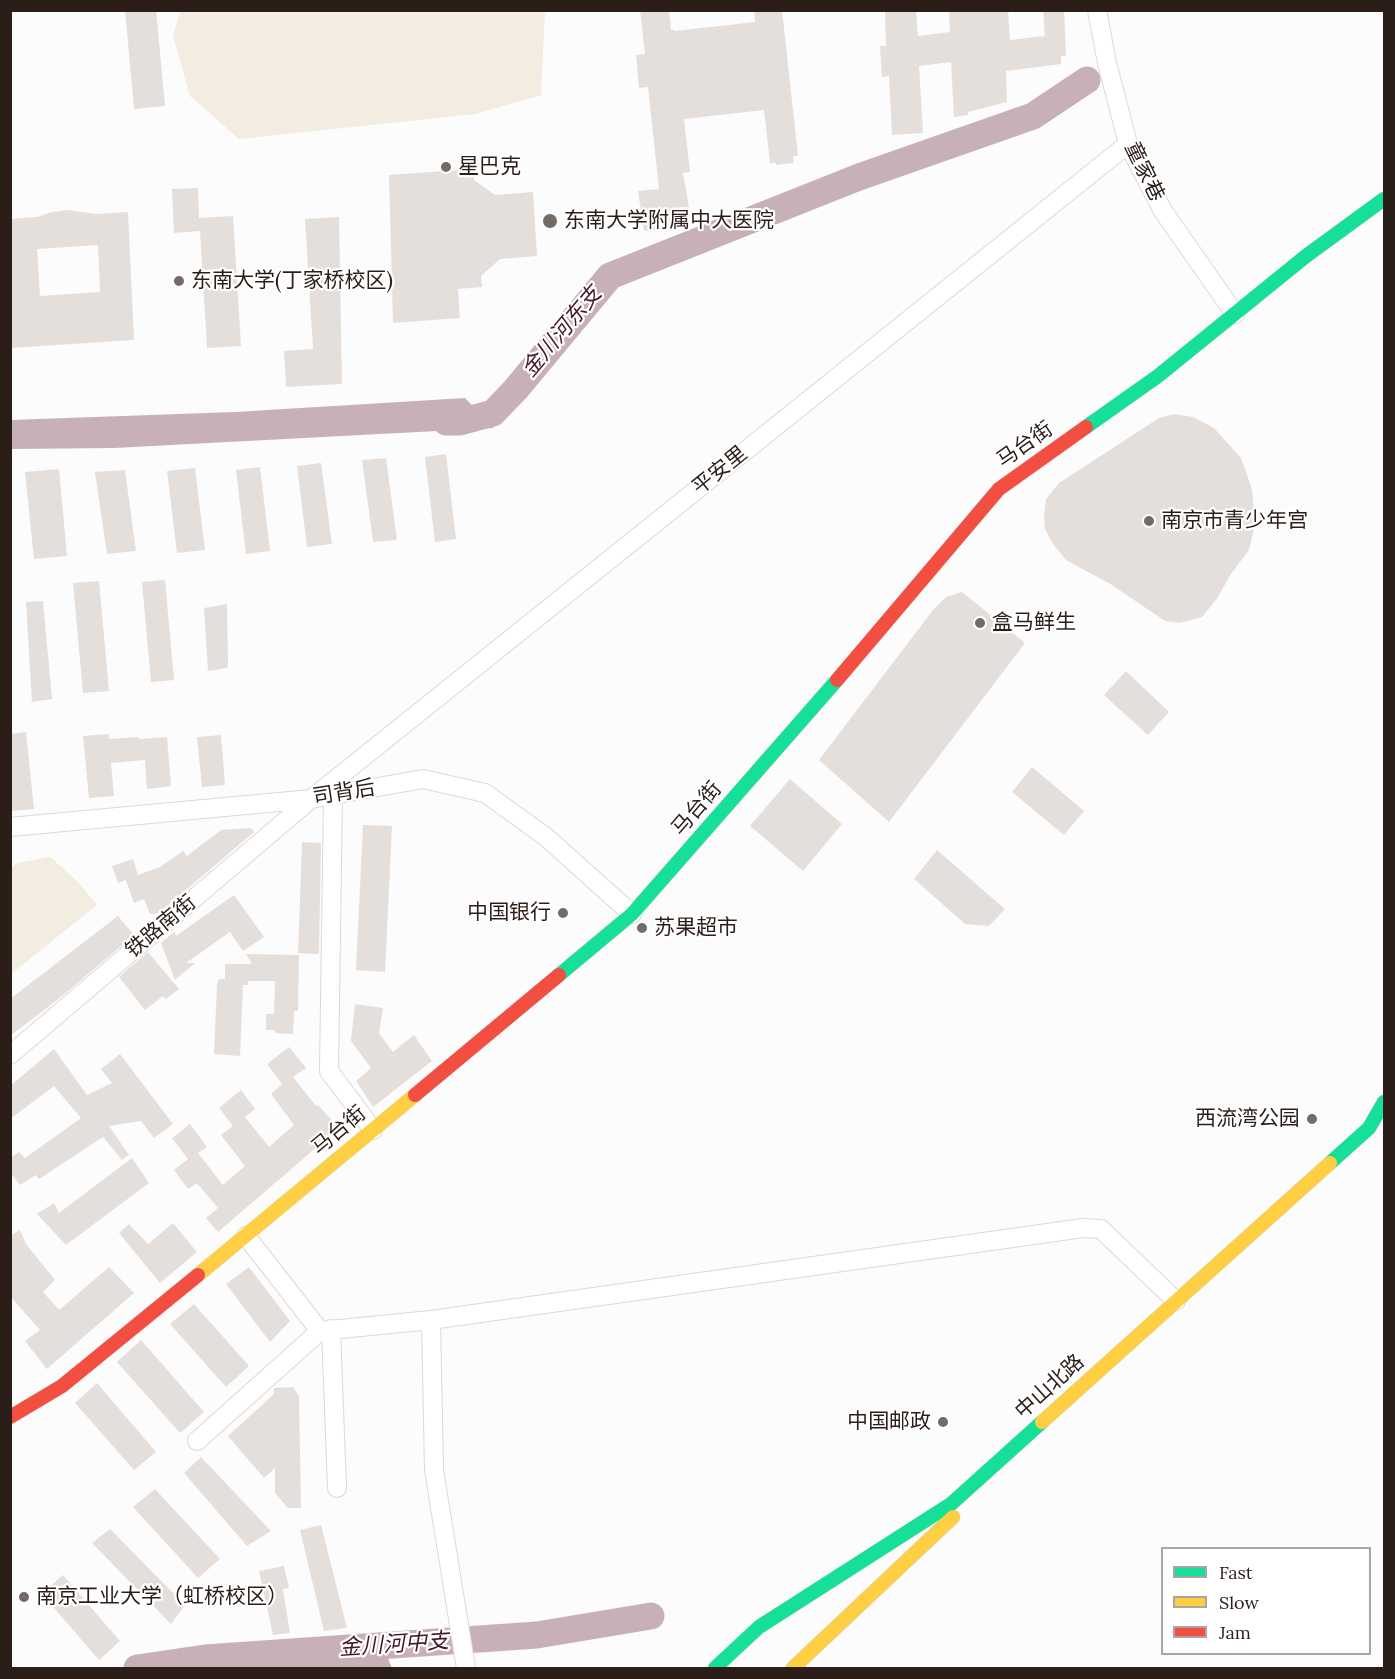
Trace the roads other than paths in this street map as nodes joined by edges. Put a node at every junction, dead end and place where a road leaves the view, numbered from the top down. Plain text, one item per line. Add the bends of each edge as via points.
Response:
1 (1097, 10) edge
2 (1128, 144) junction
3 (1384, 200) edge
4 (1235, 314) junction
5 (333, 795) junction
6 (311, 799) junction
7 (10, 827) edge
8 (632, 914) junction
9 (10, 1055) edge
10 (1384, 1102) edge
11 (1384, 1128) edge
12 (373, 1130) junction
13 (246, 1236) junction
14 (1176, 1300) junction
15 (430, 1320) junction
16 (326, 1330) junction
17 (10, 1417) edge
18 (198, 1441) dead end
19 (337, 1488) dead end
20 (466, 1668) edge
21 (715, 1668) edge
22 (793, 1668) edge

1 - 2 street, 童家巷
2 - 4 street, 童家巷 via 1163,211
2 - 6 street, 平安里
3 - 4 street, 马台街
4 - 8 street, 马台街 via 1158,376 999,489 866,648
5 - 6 street, 司背后
5 - 8 street, 司背后 via 423,779 485,793 546,837
5 - 12 street via 329,1071
6 - 7 street, 司背后
6 - 9 street, 铁路南街
8 - 12 street, 马台街
10 - 14 street, 中山北路 via 1369,1128
11 - 22 street, 中山北路 via 959,1511
12 - 13 street, 马台街
13 - 16 street
13 - 17 street, 马台街 via 62,1386
14 - 15 street via 1101,1229 1083,1228
14 - 21 street, 中山北路 via 951,1504 759,1627
15 - 16 street
15 - 20 street via 434,1470
16 - 18 street
16 - 19 street

